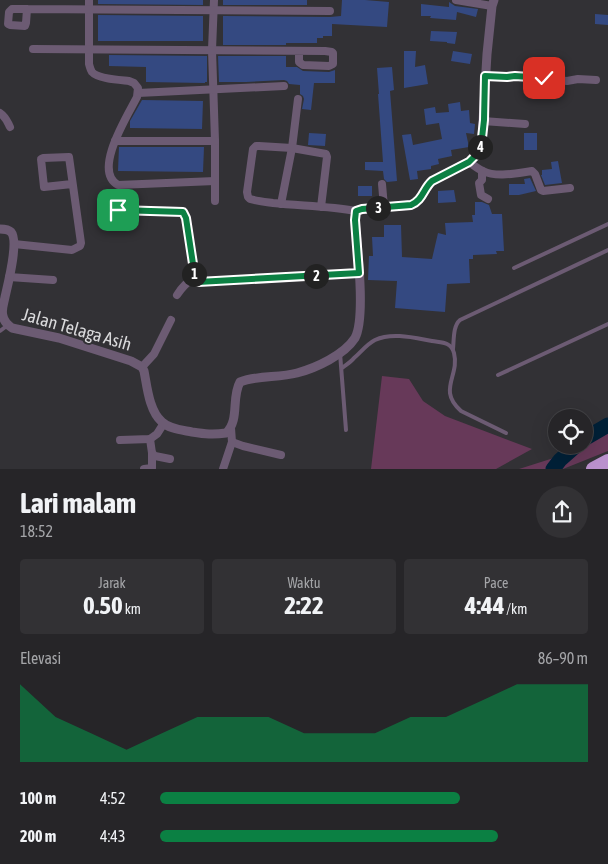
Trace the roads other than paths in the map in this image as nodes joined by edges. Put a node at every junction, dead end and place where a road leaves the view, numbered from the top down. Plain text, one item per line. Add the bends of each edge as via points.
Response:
1 (89, 0) edge
2 (214, 0) edge
3 (456, 0) edge
4 (493, 3) edge
5 (27, 9) dead end
6 (89, 9) junction
7 (214, 10) junction
8 (330, 10) dead end
9 (33, 49) dead end
10 (89, 49) junction
11 (212, 50) junction
12 (299, 51) dead end
13 (485, 76) junction
14 (596, 80) dead end
15 (284, 86) dead end
16 (213, 90) junction
17 (138, 93) junction
18 (298, 99) dead end
19 (0, 113) edge
20 (484, 120) junction
21 (525, 124) dead end
22 (10, 127) dead end
23 (115, 141) junction
24 (215, 141) junction
25 (292, 148) junction
26 (469, 162) junction
27 (482, 171) junction
28 (215, 181) junction
29 (72, 184) junction
30 (382, 184) dead end
31 (570, 188) dead end
32 (488, 199) dead end
33 (215, 201) dead end
34 (282, 204) junction
35 (321, 207) junction
36 (384, 208) junction
37 (118, 210) dead end
38 (356, 211) junction
39 (608, 224) edge
40 (0, 229) edge
41 (14, 244) junction
42 (608, 250) edge
43 (514, 268) dead end
44 (359, 273) junction
45 (10, 277) junction
46 (195, 277) junction
47 (53, 280) dead end
48 (177, 295) dead end
49 (171, 320) dead end
50 (608, 324) edge
51 (4, 328) edge
52 (452, 349) junction
53 (340, 353) junction
54 (142, 367) junction
55 (342, 368) junction
56 (498, 375) dead end
57 (164, 423) junction
58 (231, 428) junction
59 (346, 430) dead end
60 (506, 433) dead end
61 (150, 439) junction
62 (120, 440) dead end
63 (232, 442) junction
64 (152, 453) junction
65 (281, 455) dead end
66 (170, 459) dead end
67 (144, 469) edge
68 (223, 469) edge

1 - 6 street
2 - 7 street
3 - 4 street
4 - 13 street
5 - 6 street
6 - 7 street
6 - 10 street
7 - 8 street
7 - 11 street
9 - 10 street
10 - 11 street
10 - 17 street via 93,73 134,83
11 - 12 street
11 - 16 street
13 - 14 street
13 - 20 street
15 - 16 street
16 - 17 street
16 - 24 street
17 - 23 street
18 - 25 street
19 - 22 street
20 - 21 street
20 - 26 street via 478,153
23 - 24 street
23 - 28 street via 109,171 118,185
24 - 28 street
25 - 34 street
25 - 34 street via 256,146 253,149 248,197
25 - 35 street via 326,154
26 - 27 street
26 - 36 street via 429,183 415,204
27 - 31 street via 497,174 532,171 541,190
27 - 32 street via 479,190
28 - 33 street
29 - 29 street via 68,156 41,159 44,187
29 - 41 street via 80,245 72,250
30 - 36 street
34 - 35 street
35 - 38 street
36 - 38 street
37 - 46 street via 183,212
38 - 44 street
39 - 43 lane
40 - 41 street via 12,233
41 - 45 street, Jalan Telaga Asih
42 - 52 lane via 460,320
44 - 46 street via 203,282 198,282
44 - 53 street via 359,325 356,336
45 - 47 street
45 - 51 street, Jalan Telaga Asih via 2,311
46 - 48 street
49 - 54 street via 154,354
50 - 56 lane
51 - 54 street, Jalan Telaga Asih via 59,338
52 - 55 lane via 445,343 405,336 378,339
52 - 60 lane via 455,360 449,388 451,400 461,411
53 - 55 lane
53 - 58 street via 305,371 240,382
54 - 57 street, Jalan Telaga Asih via 150,402
55 - 59 lane
57 - 58 street via 213,435 226,433
57 - 61 street
58 - 63 street
61 - 62 street
61 - 64 street
63 - 65 street
63 - 68 street
64 - 66 street
64 - 67 street via 152,468

